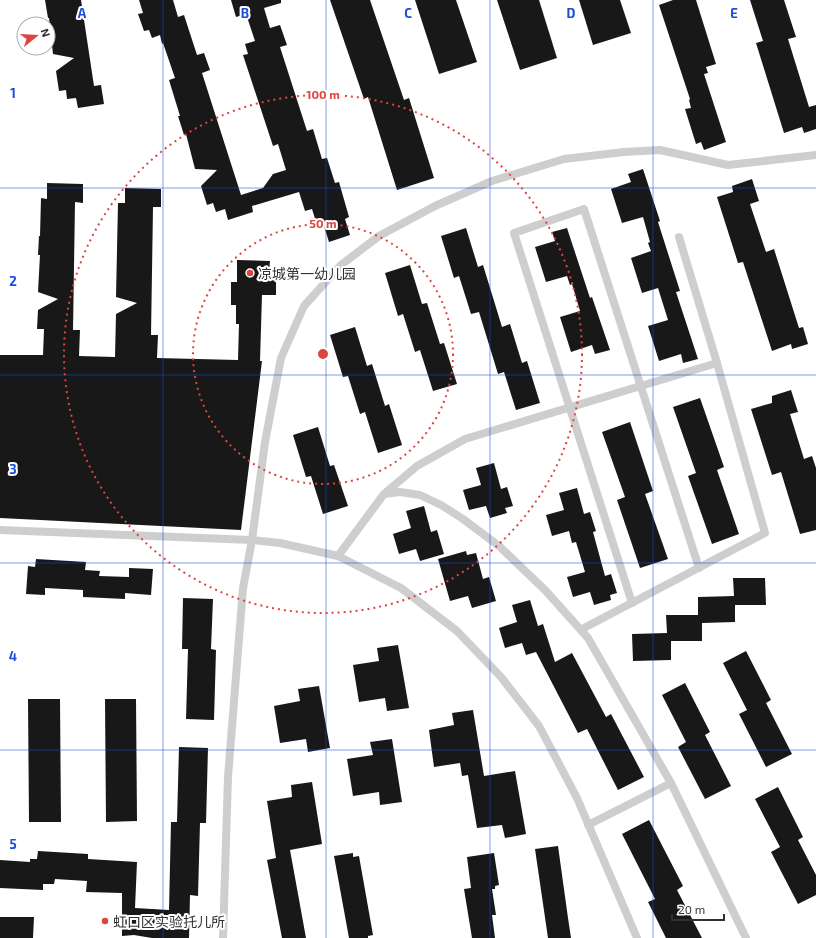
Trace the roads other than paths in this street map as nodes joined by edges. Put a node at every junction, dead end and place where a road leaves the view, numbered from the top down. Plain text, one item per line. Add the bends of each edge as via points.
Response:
1 (816, 154) edge
2 (680, 236) dead end
3 (717, 363) junction
4 (641, 386) junction
5 (569, 407) junction
6 (384, 494) junction
7 (0, 530) edge
8 (252, 540) junction
9 (338, 556) junction
10 (699, 568) junction
11 (632, 603) junction
12 (582, 629) junction
13 (671, 783) junction
14 (588, 825) junction
15 (223, 938) edge
16 (638, 938) edge
17 (746, 938) edge

1 - 8 lane via 728,165 660,150 564,159 492,181 435,206 379,236 341,265 304,306 281,358 265,442
2 - 3 lane
3 - 4 lane
3 - 10 lane via 765,533
4 - 5 lane
4 - 5 lane via 584,209 514,233
4 - 10 lane
5 - 6 lane via 465,439 417,466
5 - 11 lane
6 - 9 lane
6 - 12 lane via 400,492 420,495 463,519 499,546
7 - 8 lane
8 - 9 lane via 280,543
8 - 15 lane via 243,588 228,777
9 - 14 lane via 401,588 457,631 501,677 539,726 577,798
10 - 11 lane
11 - 12 lane
12 - 13 lane
13 - 14 lane
13 - 17 lane
14 - 16 lane

